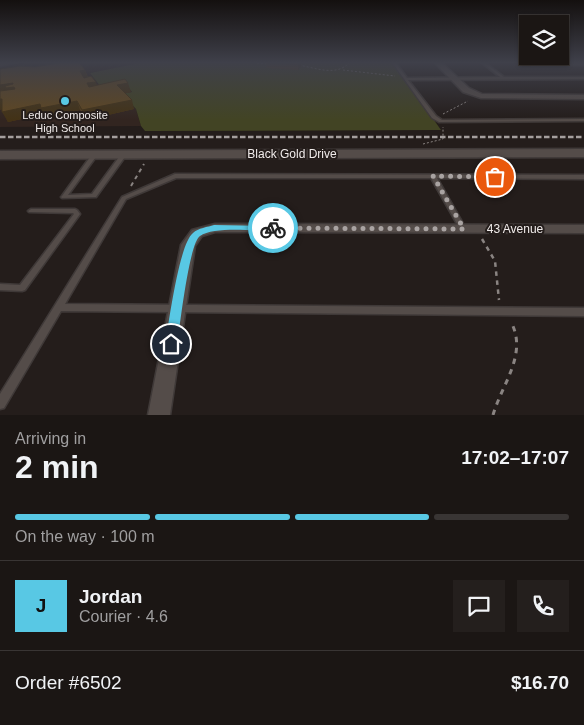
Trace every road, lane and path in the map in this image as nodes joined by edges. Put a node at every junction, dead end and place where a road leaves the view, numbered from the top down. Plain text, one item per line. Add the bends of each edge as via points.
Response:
1 (407, 81) edge
2 (457, 81) edge
3 (478, 96) junction
4 (584, 97) edge
5 (584, 120) edge
6 (441, 121) junction
7 (423, 146) dead end
8 (584, 153) edge
9 (95, 154) junction
10 (124, 154) junction
11 (150, 154) junction
12 (0, 155) edge
13 (433, 176) junction
14 (584, 177) edge
15 (124, 198) junction
16 (31, 211) dead end
17 (464, 229) junction
18 (584, 229) edge
19 (495, 261) dead end
20 (0, 288) edge
21 (58, 307) junction
22 (177, 308) junction
23 (502, 310) junction
24 (584, 312) edge
25 (0, 404) edge
26 (159, 415) edge
27 (493, 415) edge

1 - 6 lane via 434,117
2 - 3 street
3 - 4 street
3 - 6 path via 438,117
5 - 6 lane
6 - 7 path via 443,139 423,142
8 - 11 main road, Black Gold Drive
9 - 10 main road, Black Gold Drive
9 - 10 lane via 62,196 94,196
9 - 12 main road, Black Gold Drive
10 - 11 main road, Black Gold Drive
11 - 15 path
13 - 14 lane
13 - 15 lane via 175,176
13 - 17 lane
15 - 21 lane
16 - 20 lane via 75,211 77,214 22,288
17 - 18 street, 43 Avenue
17 - 22 street, 43 Avenue via 206,230 197,233 188,246
19 - 23 path via 496,286
21 - 22 lane
21 - 25 lane
22 - 23 lane
22 - 26 street
23 - 24 lane
23 - 27 path via 517,329 516,357

